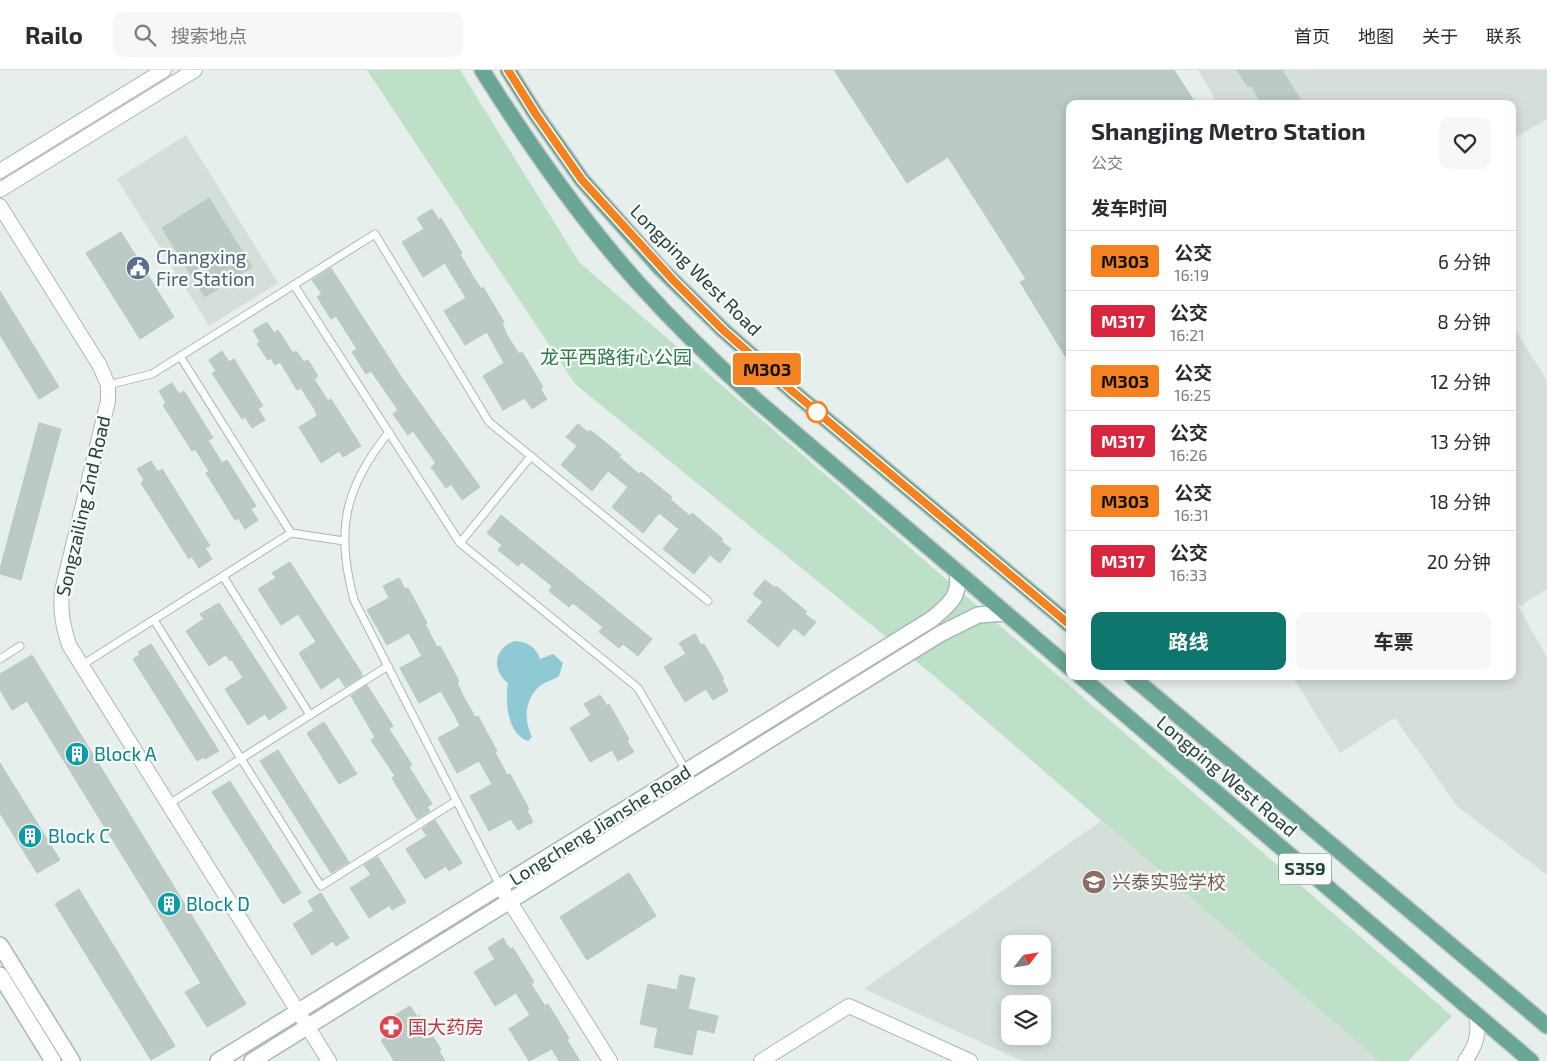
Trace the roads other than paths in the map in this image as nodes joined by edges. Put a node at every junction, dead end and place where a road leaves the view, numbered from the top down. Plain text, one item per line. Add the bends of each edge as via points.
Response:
1 (195, 70) edge
2 (482, 70) edge
3 (508, 70) edge
4 (161, 71) edge
5 (0, 171) edge
6 (0, 190) edge
7 (0, 206) edge
8 (294, 285) junction
9 (180, 356) junction
10 (108, 384) junction
11 (389, 432) junction
12 (531, 456) junction
13 (291, 534) junction
14 (344, 541) junction
15 (460, 543) junction
16 (957, 571) junction
17 (223, 576) junction
18 (708, 601) dead end
19 (1006, 613) junction
20 (154, 620) junction
21 (1066, 622) edge
22 (20, 646) dead end
23 (0, 659) edge
24 (82, 665) junction
25 (1066, 665) edge
26 (388, 666) junction
27 (1085, 680) edge
28 (1136, 680) edge
29 (310, 715) junction
30 (241, 759) junction
31 (686, 771) junction
32 (695, 786) junction
33 (456, 800) junction
34 (168, 804) junction
35 (500, 886) junction
36 (510, 901) junction
37 (0, 945) edge
38 (0, 976) edge
39 (298, 1012) junction
40 (1476, 1015) junction
41 (1547, 1026) edge
42 (307, 1027) junction
43 (53, 1061) edge
44 (72, 1061) edge
45 (218, 1061) edge
46 (252, 1061) edge
47 (329, 1061) edge
48 (610, 1061) edge
49 (761, 1061) edge
50 (970, 1061) edge
51 (1465, 1061) edge
52 (1531, 1061) edge

1 - 6 street
2 - 16 main road via 516,124 638,284 755,399
3 - 21 main road, Longping West Road via 582,180 674,282 791,390
4 - 5 street
7 - 10 street
8 - 9 lane
8 - 11 lane
8 - 12 lane via 375,234 489,422
9 - 10 lane via 152,374
9 - 13 lane
10 - 24 street, Songzailing 2nd Road via 108,401 60,608 70,646
11 - 14 lane via 370,456 356,482 347,511
11 - 15 lane
12 - 15 lane
12 - 18 lane
13 - 14 lane
13 - 17 lane
14 - 26 lane via 346,571 354,600
15 - 31 lane via 638,688
16 - 19 main road
16 - 31 street, Longcheng Jianshe Road via 959,584 955,596 932,619
17 - 20 lane
17 - 29 lane
19 - 25 main road
19 - 32 street, Longcheng Jianshe Road via 978,615 957,624
20 - 24 lane
20 - 30 lane
22 - 23 lane
24 - 34 street, Songzailing 2nd Road
26 - 29 lane
26 - 33 lane
27 - 40 main road, Longping West Road / S359
28 - 41 main road, Longping West Road / S359
29 - 30 lane
30 - 33 lane via 321,886
30 - 34 lane
31 - 32 lane
31 - 35 street, Longcheng Jianshe Road
32 - 36 street, Longcheng Jianshe Road
33 - 35 lane
34 - 39 street, Songzailing 2nd Road
35 - 36 street
35 - 39 street, Longcheng Jianshe Road
36 - 42 street, Longcheng Jianshe Road
36 - 48 street
37 - 44 street
38 - 43 street
39 - 42 street, Songzailing 2nd Road
39 - 45 street, Longcheng Jianshe Road
40 - 51 street via 1479,1030 1475,1045
40 - 52 main road, Longping West Road / S359
42 - 46 street, Longcheng Jianshe Road
42 - 47 street, Songzailing 2nd Road
49 - 50 street via 849,1006

